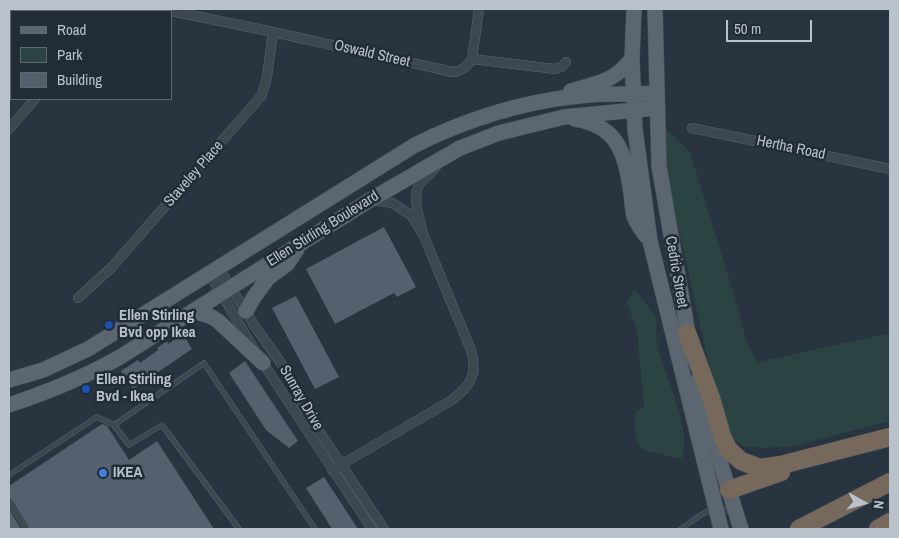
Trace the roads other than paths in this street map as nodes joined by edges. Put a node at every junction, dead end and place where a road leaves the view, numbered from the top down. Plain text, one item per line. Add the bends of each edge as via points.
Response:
1 (479, 9) edge
2 (634, 9) edge
3 (655, 9) edge
4 (172, 11) edge
5 (273, 32) junction
6 (632, 58) junction
7 (472, 59) junction
8 (566, 62) dead end
9 (633, 94) junction
10 (34, 100) edge
11 (656, 101) junction
12 (524, 105) junction
13 (634, 110) junction
14 (564, 117) junction
15 (692, 128) dead end
16 (9, 129) edge
17 (441, 158) junction
18 (890, 169) edge
19 (370, 200) junction
20 (423, 234) junction
21 (650, 242) junction
22 (300, 243) junction
23 (214, 270) junction
24 (226, 289) junction
25 (78, 298) dead end
26 (193, 311) junction
27 (246, 311) junction
28 (687, 333) junction
29 (264, 363) junction
30 (9, 380) edge
31 (9, 405) edge
32 (114, 425) junction
33 (890, 437) edge
34 (813, 457) junction
35 (342, 464) junction
36 (332, 470) junction
37 (9, 475) edge
38 (890, 482) edge
39 (716, 501) junction
40 (9, 502) edge
41 (890, 522) edge
42 (26, 529) edge
43 (239, 529) edge
44 (315, 529) edge
45 (372, 529) edge
46 (384, 529) edge
47 (681, 529) edge
48 (721, 529) edge
49 (741, 529) edge
50 (799, 529) edge
51 (878, 529) edge

1 - 7 street
2 - 6 main road, Cedric Street
3 - 11 main road, Cedric Street
4 - 5 street, Oswald Street
5 - 7 street, Oswald Street via 453,72 463,69
5 - 25 street, Staveley Place via 262,95 112,267
6 - 9 main road, Cedric Street
6 - 12 main road via 624,70 611,78
7 - 8 street via 555,69
9 - 11 main road, Ellen Stirling Boulevard
9 - 12 main road, Ellen Stirling Boulevard via 580,96
9 - 13 main road, Cedric Street
10 - 16 street
11 - 13 main road, Ellen Stirling Boulevard
11 - 28 main road, Cedric Street via 659,166
12 - 23 main road, Ellen Stirling Boulevard via 451,127 415,145
13 - 14 main road, Ellen Stirling Boulevard
13 - 21 main road, Cedric Street
14 - 17 main road, Ellen Stirling Boulevard via 499,133
14 - 21 main road via 588,121 612,135 627,167 634,216
15 - 18 street, Hertha Road
17 - 19 main road, Ellen Stirling Boulevard
17 - 20 street via 416,194
19 - 20 street via 392,203 411,215
19 - 22 main road, Ellen Stirling Boulevard
20 - 35 street via 471,350 474,374 467,388 452,400
21 - 39 main road, Cedric Street
22 - 24 main road, Ellen Stirling Boulevard
22 - 27 main road via 287,264 268,278
23 - 24 street, Sunray Drive
23 - 30 main road, Ellen Stirling Boulevard via 88,349 43,370
24 - 26 main road, Ellen Stirling Boulevard
24 - 27 street, Sunray Drive
24 - 29 street, Sunray Drive
26 - 29 main road via 218,321
26 - 31 main road, Ellen Stirling Boulevard via 91,373
27 - 35 street, Sunray Drive via 288,373 308,413
28 - 34 highway via 728,449 741,461 760,468
28 - 39 main road, Cedric Street via 702,401
29 - 36 street, Sunray Drive
32 - 37 lane via 97,417
32 - 43 lane via 129,446 162,425
32 - 44 lane via 204,363
33 - 34 highway
34 - 39 highway
35 - 36 street
35 - 46 street, Sunray Drive
36 - 45 street, Sunray Drive
38 - 50 highway
39 - 47 lane
39 - 48 main road, Cedric Street
39 - 49 main road, Cedric Street
40 - 42 lane
41 - 51 highway

